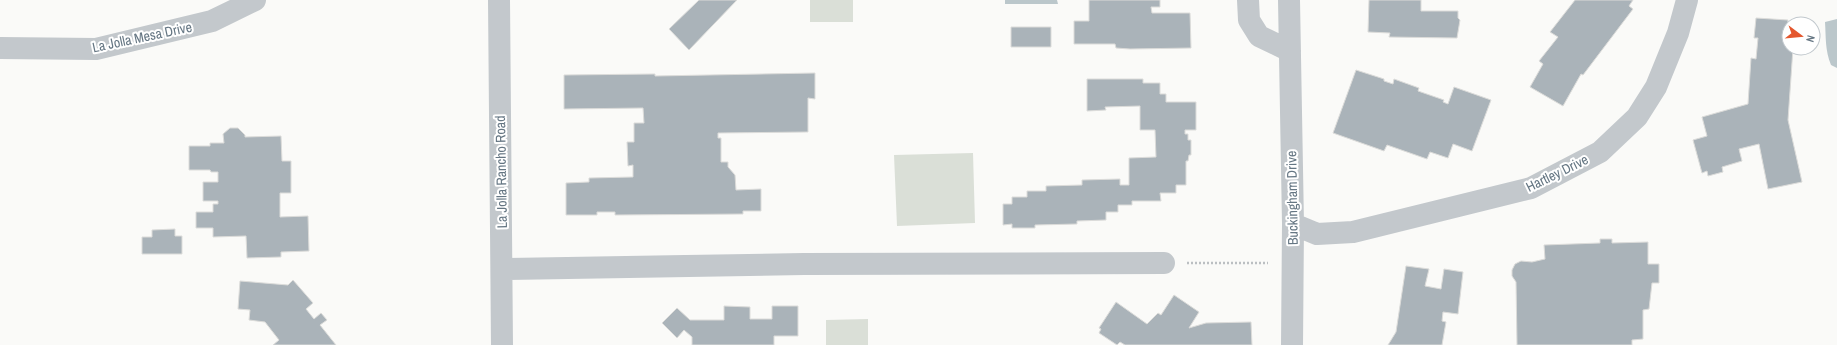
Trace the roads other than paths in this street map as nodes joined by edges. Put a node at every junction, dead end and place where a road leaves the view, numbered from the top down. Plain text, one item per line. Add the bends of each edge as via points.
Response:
1 (255, 0) edge
2 (499, 0) edge
3 (1248, 0) edge
4 (1289, 0) edge
5 (1687, 0) edge
6 (0, 48) edge
7 (1290, 51) junction
8 (1293, 224) junction
9 (1164, 263) road end
10 (502, 269) junction
11 (502, 345) edge
12 (1292, 345) edge

1 - 6 street, La Jolla Mesa Drive via 212,21 96,49
2 - 10 street, La Jolla Rancho Road
3 - 7 street via 1249,20 1259,36
4 - 7 street, Buckingham Drive
5 - 8 street, Hartley Drive via 1678,33 1656,87 1637,117 1600,152 1531,188 1353,232 1317,234
7 - 8 street, Buckingham Drive
8 - 12 street, Buckingham Drive
9 - 10 street via 812,264
10 - 11 street, La Jolla Rancho Road

